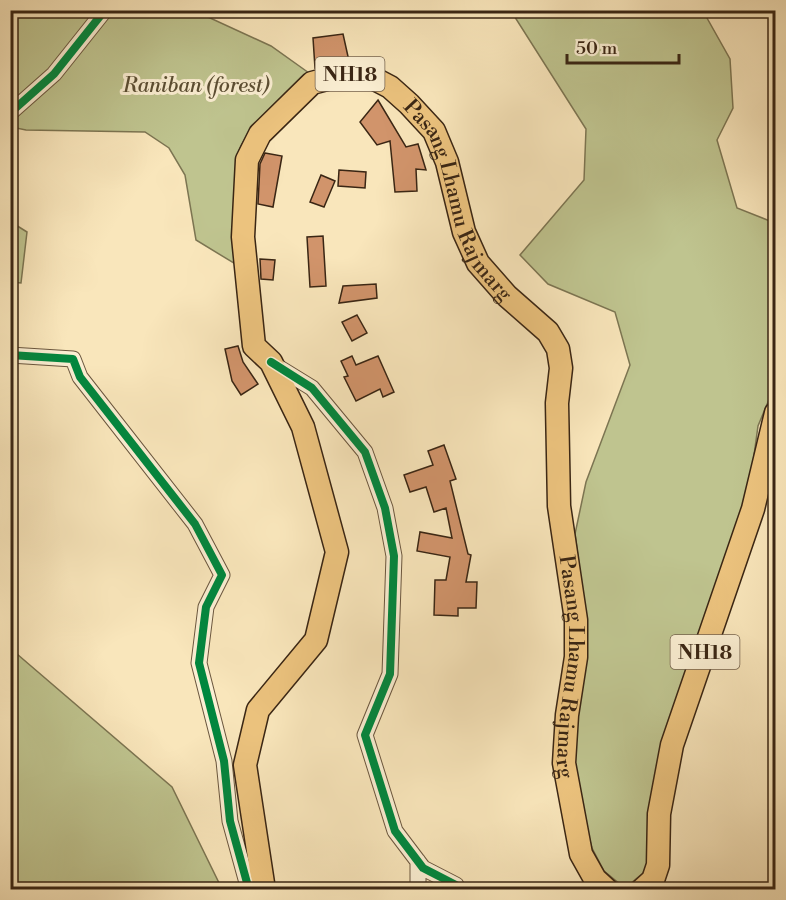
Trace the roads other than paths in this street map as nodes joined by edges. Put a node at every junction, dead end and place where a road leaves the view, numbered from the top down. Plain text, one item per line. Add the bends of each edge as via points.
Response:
1 (105, 10) edge
2 (10, 113) edge
3 (10, 355) edge
4 (271, 362) junction
5 (776, 413) edge
6 (418, 861) junction
7 (249, 890) edge
8 (264, 890) edge
9 (418, 890) edge
10 (458, 890) edge
11 (607, 890) edge
12 (642, 890) edge

1 - 2 street via 54,74
3 - 7 street via 73,359 80,377 195,524 222,575 206,607 199,663 224,761 230,821
4 - 6 street via 312,388 365,452 385,507 394,556 390,674 365,735 395,831
4 - 8 main road, Pasang Lhamu Rajmarg / NH18 via 303,427 337,552 316,640 258,710 245,765
4 - 11 main road, Pasang Lhamu Rajmarg / NH18 via 254,346 243,237 247,160 260,134 312,83 346,74 369,76 390,87 434,131 447,162 464,232 478,263 507,296 548,332 558,349 559,506 576,638 564,763 581,854 595,879
5 - 12 main road, NH18 via 753,509 672,745 659,814 658,865 653,880
6 - 9 street
6 - 10 street

